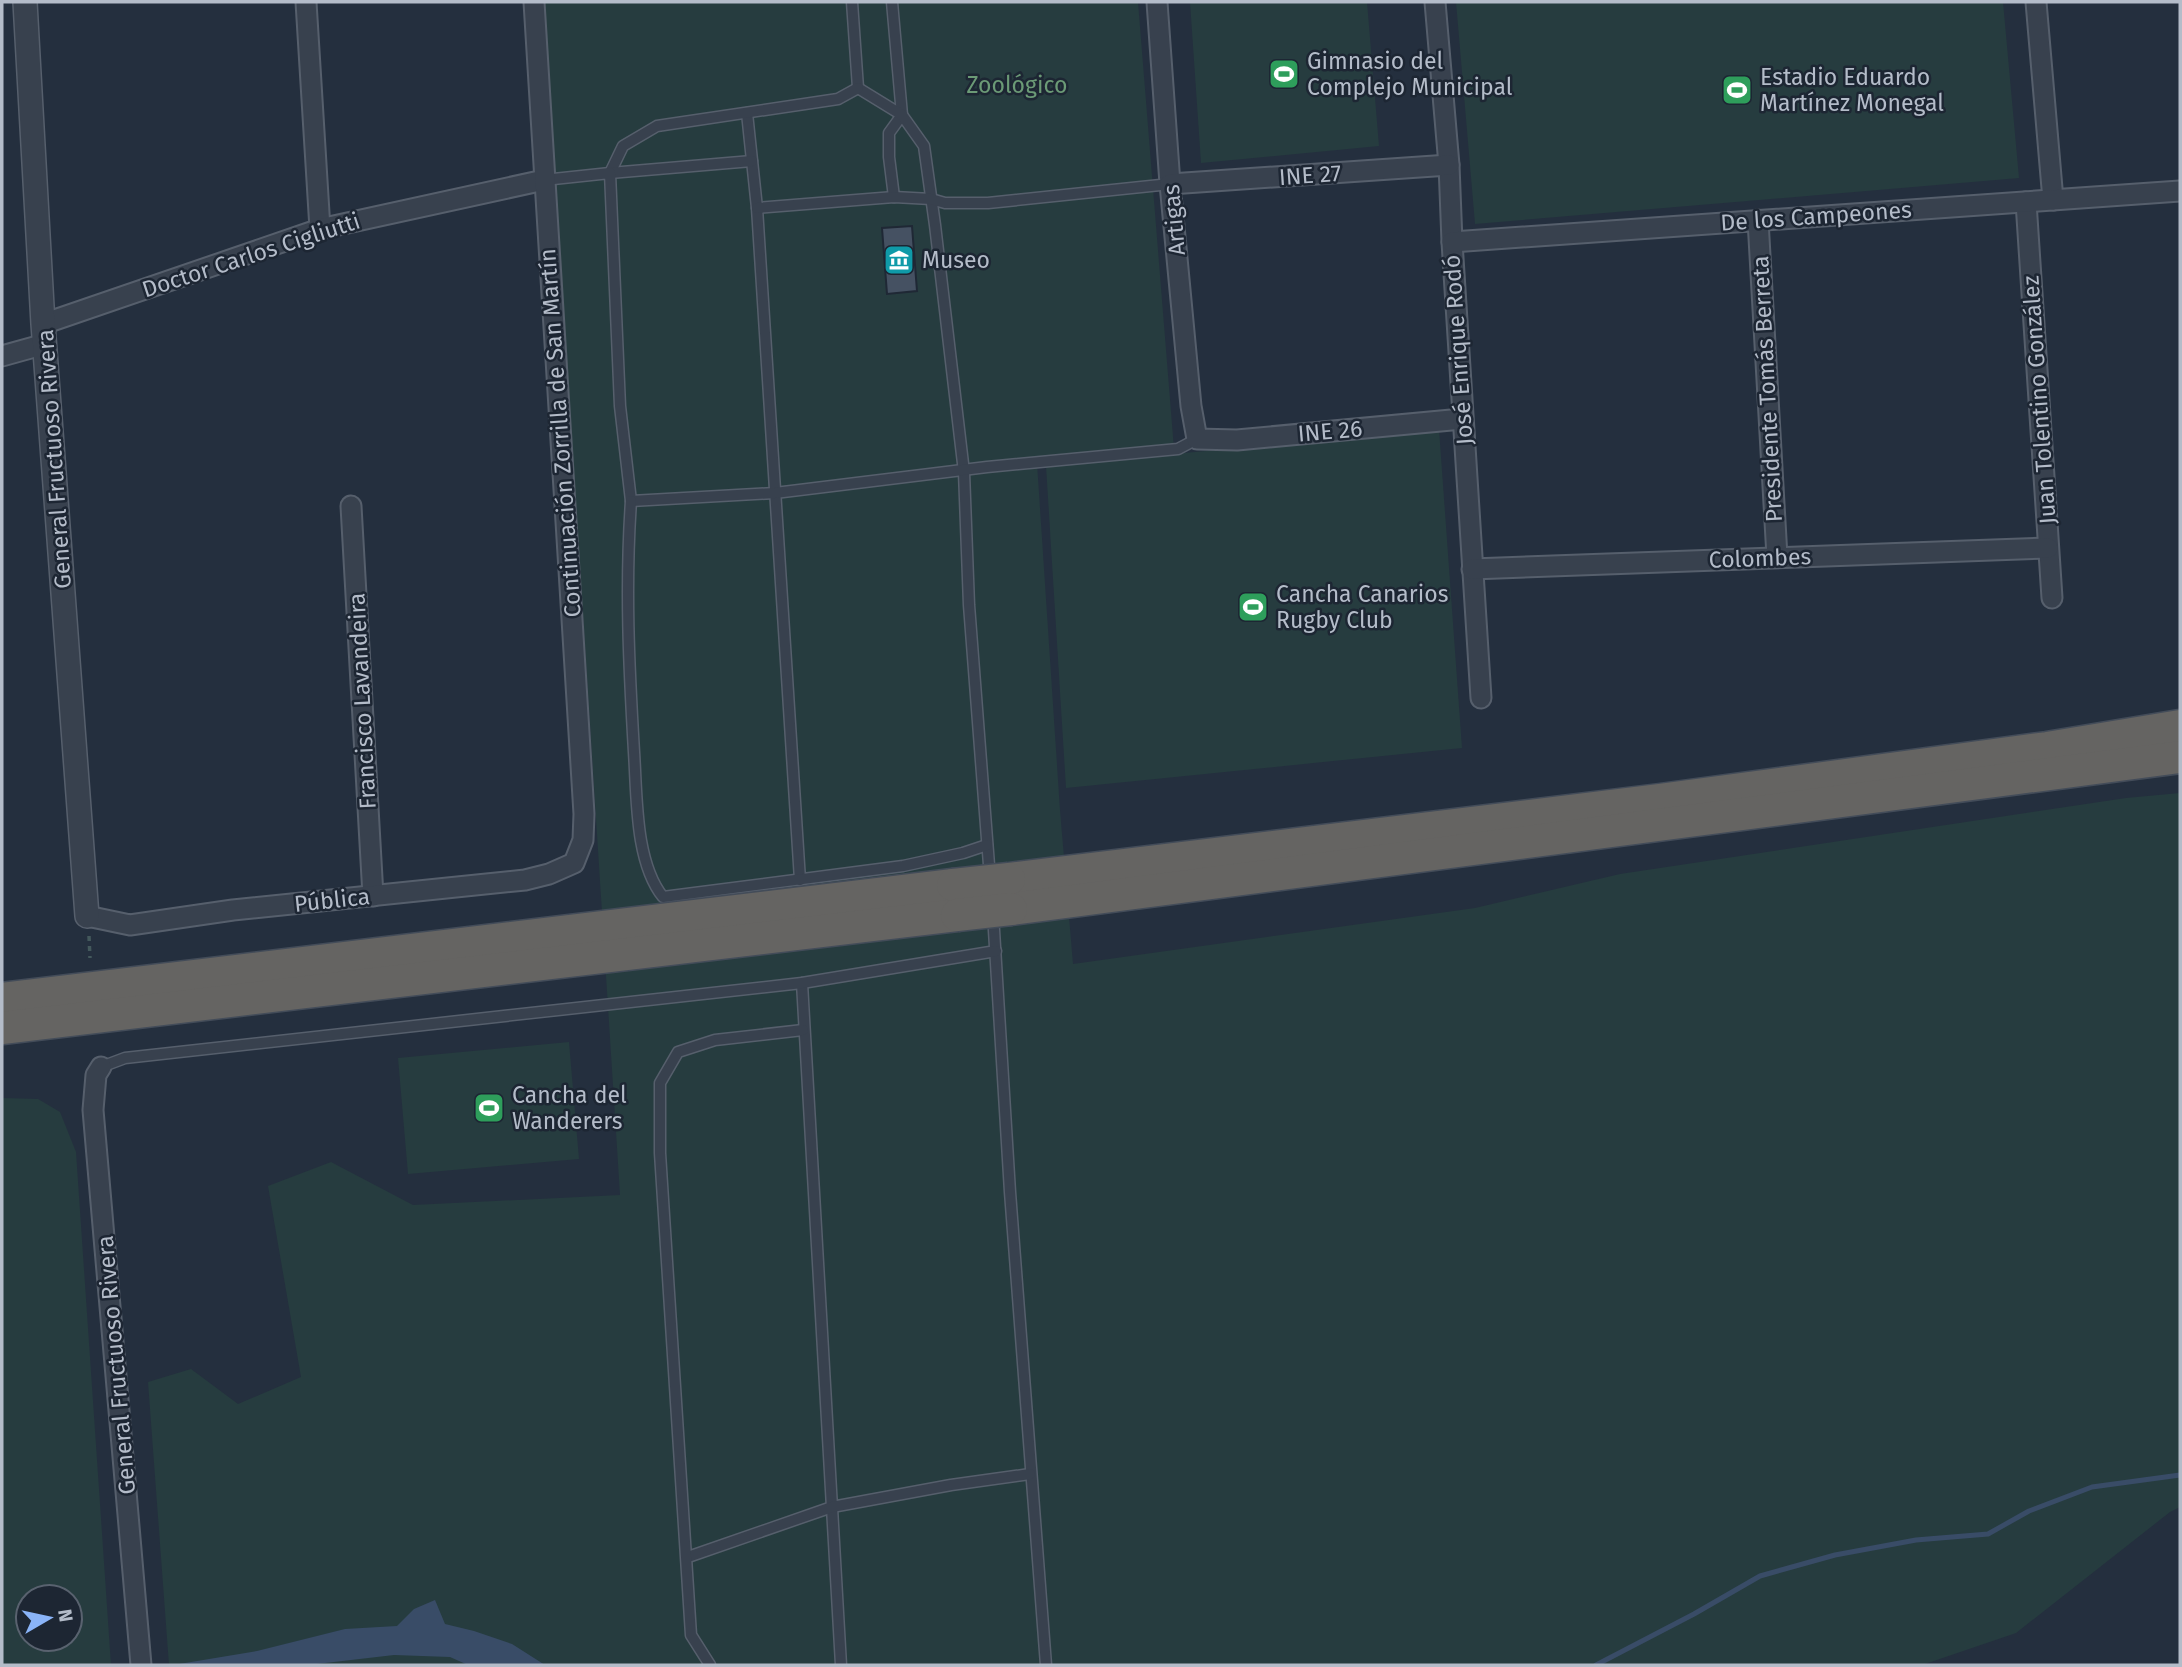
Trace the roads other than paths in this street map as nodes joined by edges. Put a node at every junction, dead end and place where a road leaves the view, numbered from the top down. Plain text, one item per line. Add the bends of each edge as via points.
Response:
1 (25, 2) edge
2 (306, 2) edge
3 (534, 2) edge
4 (852, 2) edge
5 (892, 2) edge
6 (1157, 2) edge
7 (1435, 2) edge
8 (2036, 2) edge
9 (858, 88) junction
10 (747, 113) junction
11 (902, 115) junction
12 (752, 161) junction
13 (1449, 165) junction
14 (610, 173) junction
15 (544, 180) junction
16 (1170, 184) junction
17 (2180, 191) edge
18 (894, 197) junction
19 (931, 199) junction
20 (2053, 200) junction
21 (2026, 202) junction
22 (757, 208) junction
23 (1758, 220) junction
24 (320, 229) junction
25 (1452, 242) junction
26 (44, 334) junction
27 (2, 356) edge
28 (1462, 419) junction
29 (1198, 439) junction
30 (964, 472) junction
31 (775, 493) junction
32 (631, 501) junction
33 (351, 506) dead end
34 (2049, 548) junction
35 (1777, 557) junction
36 (1472, 569) junction
37 (2052, 597) dead end
38 (1481, 698) dead end
39 (2180, 726) edge
40 (2180, 757) edge
41 (987, 845) junction
42 (574, 863) joint
43 (800, 880) junction
44 (1010, 894) junction
45 (373, 897) junction
46 (955, 900) junction
47 (87, 916) joint
48 (996, 951) junction
49 (802, 983) junction
50 (2, 999) edge
51 (2, 1028) edge
52 (803, 1030) junction
53 (100, 1067) joint
54 (1030, 1474) junction
55 (832, 1507) junction
56 (688, 1557) junction
57 (141, 1665) edge
58 (710, 1665) edge
59 (841, 1665) edge
60 (1046, 1665) edge

1 - 26 street, General Fructuoso Rivera
2 - 24 street
3 - 15 street, Continuación Zorrilla de San Martín
4 - 9 lane
5 - 11 lane
6 - 16 street, Artigas
7 - 13 street, José Enrique Rodó
8 - 20 street
9 - 10 lane via 838,99
9 - 11 lane
10 - 12 lane
10 - 14 lane via 657,126 623,146
11 - 18 lane via 889,133
11 - 19 lane via 924,146
12 - 14 lane
12 - 22 lane
13 - 16 street, INE 27
13 - 25 street, José Enrique Rodó
14 - 15 lane
14 - 32 lane via 621,406
15 - 24 street, Doctor Carlos Cigliutti
15 - 42 street, Continuación Zorrilla de San Martín via 584,814 583,840
16 - 19 lane via 988,203
16 - 29 street, Artigas
17 - 20 street, De los Campeones
18 - 19 lane
18 - 22 lane
19 - 30 lane
20 - 21 street, De los Campeones
21 - 23 street, De los Campeones
21 - 34 street, Juan Tolentino González
22 - 31 lane
23 - 25 street, De los Campeones
23 - 35 street, Presidente Tomás Berreta
24 - 26 street, Doctor Carlos Cigliutti
25 - 28 street, José Enrique Rodó
26 - 27 street, Doctor Carlos Cigliutti
26 - 47 street, General Fructuoso Rivera
28 - 29 street, INE 26 via 1237,440
28 - 36 street, José Enrique Rodó
29 - 30 lane via 1178,449
30 - 31 lane
30 - 41 lane
31 - 32 lane
31 - 43 lane
32 - 43 lane via 627,642 640,828 652,883 663,897
33 - 45 street, Francisco Lavandeira
34 - 35 street, Colombes
34 - 37 street, Juan Tolentino González
35 - 36 street, Colombes
36 - 38 street, José Enrique Rodó
39 - 44 highway
40 - 44 highway
41 - 43 lane via 903,866
41 - 48 lane
42 - 45 street, Pública via 525,880
44 - 46 highway, bridge
45 - 47 street, Pública via 130,925
46 - 50 highway
46 - 51 highway
48 - 49 lane
48 - 54 lane
49 - 52 lane
49 - 53 lane via 125,1058
52 - 55 lane
52 - 56 lane via 715,1040 678,1052 660,1083 660,1153
53 - 57 street, General Fructuoso Rivera via 93,1110
54 - 55 lane
54 - 60 lane
55 - 56 lane
55 - 59 lane
56 - 58 lane via 691,1635

